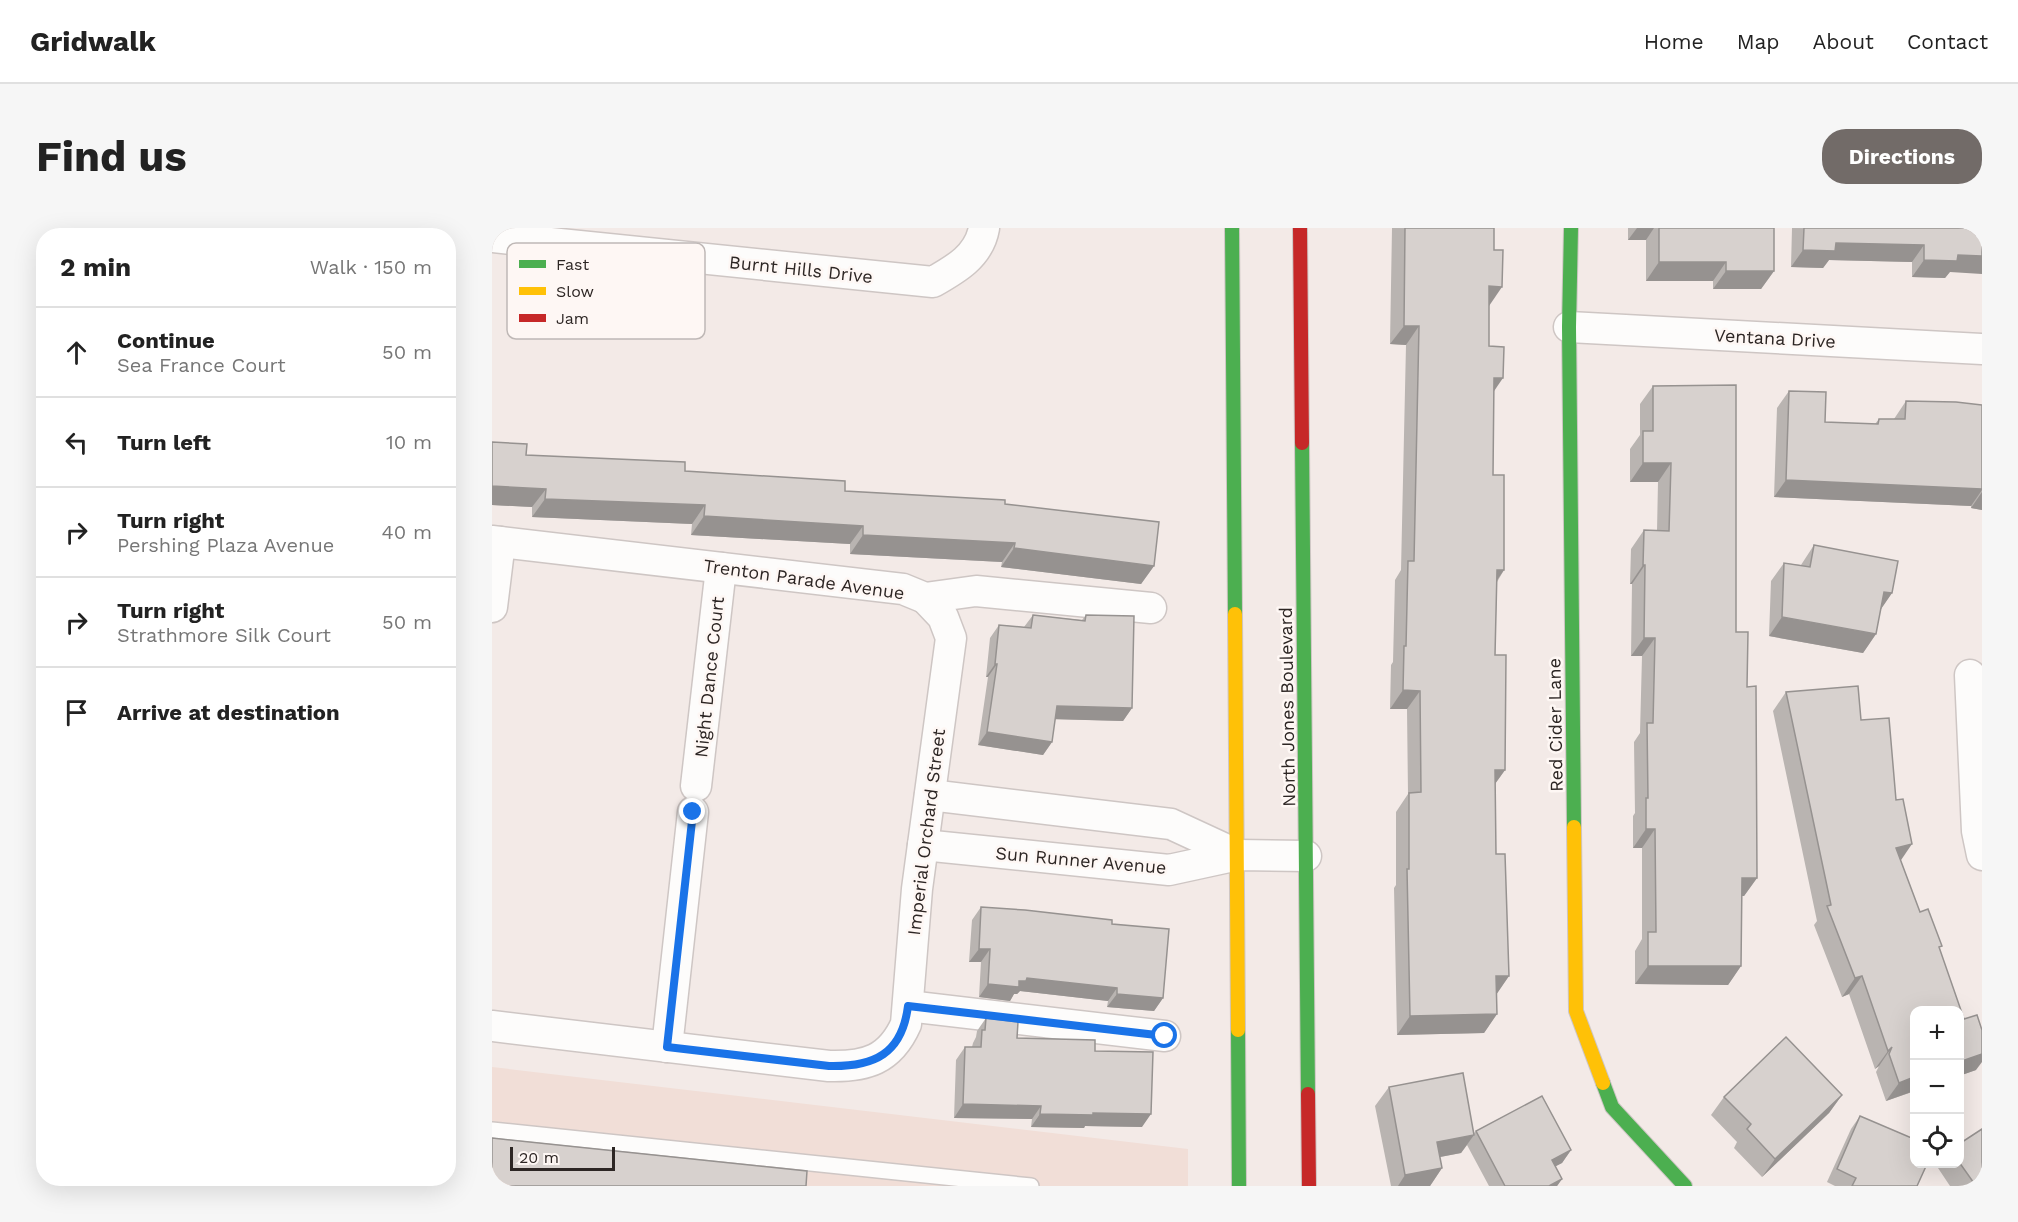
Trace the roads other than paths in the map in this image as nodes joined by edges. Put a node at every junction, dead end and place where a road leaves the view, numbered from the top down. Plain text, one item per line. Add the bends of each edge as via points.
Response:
1 (984, 228) edge
2 (1232, 228) edge
3 (1300, 228) edge
4 (1570, 228) edge
5 (492, 237) edge
6 (551, 243) edge
7 (705, 259) edge
8 (1569, 327) junction
9 (1982, 349) edge
10 (496, 541) edge
11 (721, 568) junction
12 (925, 598) junction
13 (492, 607) edge
14 (1151, 608) dead end
15 (1970, 675) dead end
16 (930, 795) junction
17 (923, 845) junction
18 (1238, 855) junction
19 (1982, 855) edge
20 (1306, 856) junction
21 (908, 1006) junction
22 (492, 1026) edge
23 (1165, 1036) dead end
24 (667, 1047) junction
25 (492, 1130) edge
26 (1030, 1186) edge
27 (1239, 1186) edge
28 (1309, 1186) edge
29 (1685, 1186) edge

1 - 7 street, Burnt Hills Drive via 982,239 962,265 933,282
2 - 18 main road
3 - 20 main road, North Jones Boulevard
4 - 8 main road, Red Cider Lane
5 - 6 street, Burnt Hills Drive
8 - 9 street, Ventana Drive
8 - 29 main road, Red Cider Lane via 1576,1011 1612,1107
10 - 11 street, Trenton Parade Avenue
10 - 13 street
11 - 12 street, Trenton Parade Avenue via 903,589
11 - 24 street, Night Dance Court
12 - 14 street, Trenton Parade Avenue via 976,591
12 - 16 street, Imperial Orchard Street via 943,617 951,638
15 - 19 street via 1977,831
16 - 17 street, Imperial Orchard Street
16 - 18 street, Sun Runner Avenue via 1171,824
17 - 18 street, Sun Runner Avenue via 1169,870
17 - 21 street, Imperial Orchard Street
18 - 20 street, Sun Runner Avenue
18 - 27 main road
20 - 28 main road, North Jones Boulevard
21 - 23 street
21 - 24 street, Imperial Orchard Street via 906,1024 888,1052 850,1066
22 - 24 street
25 - 26 lane

